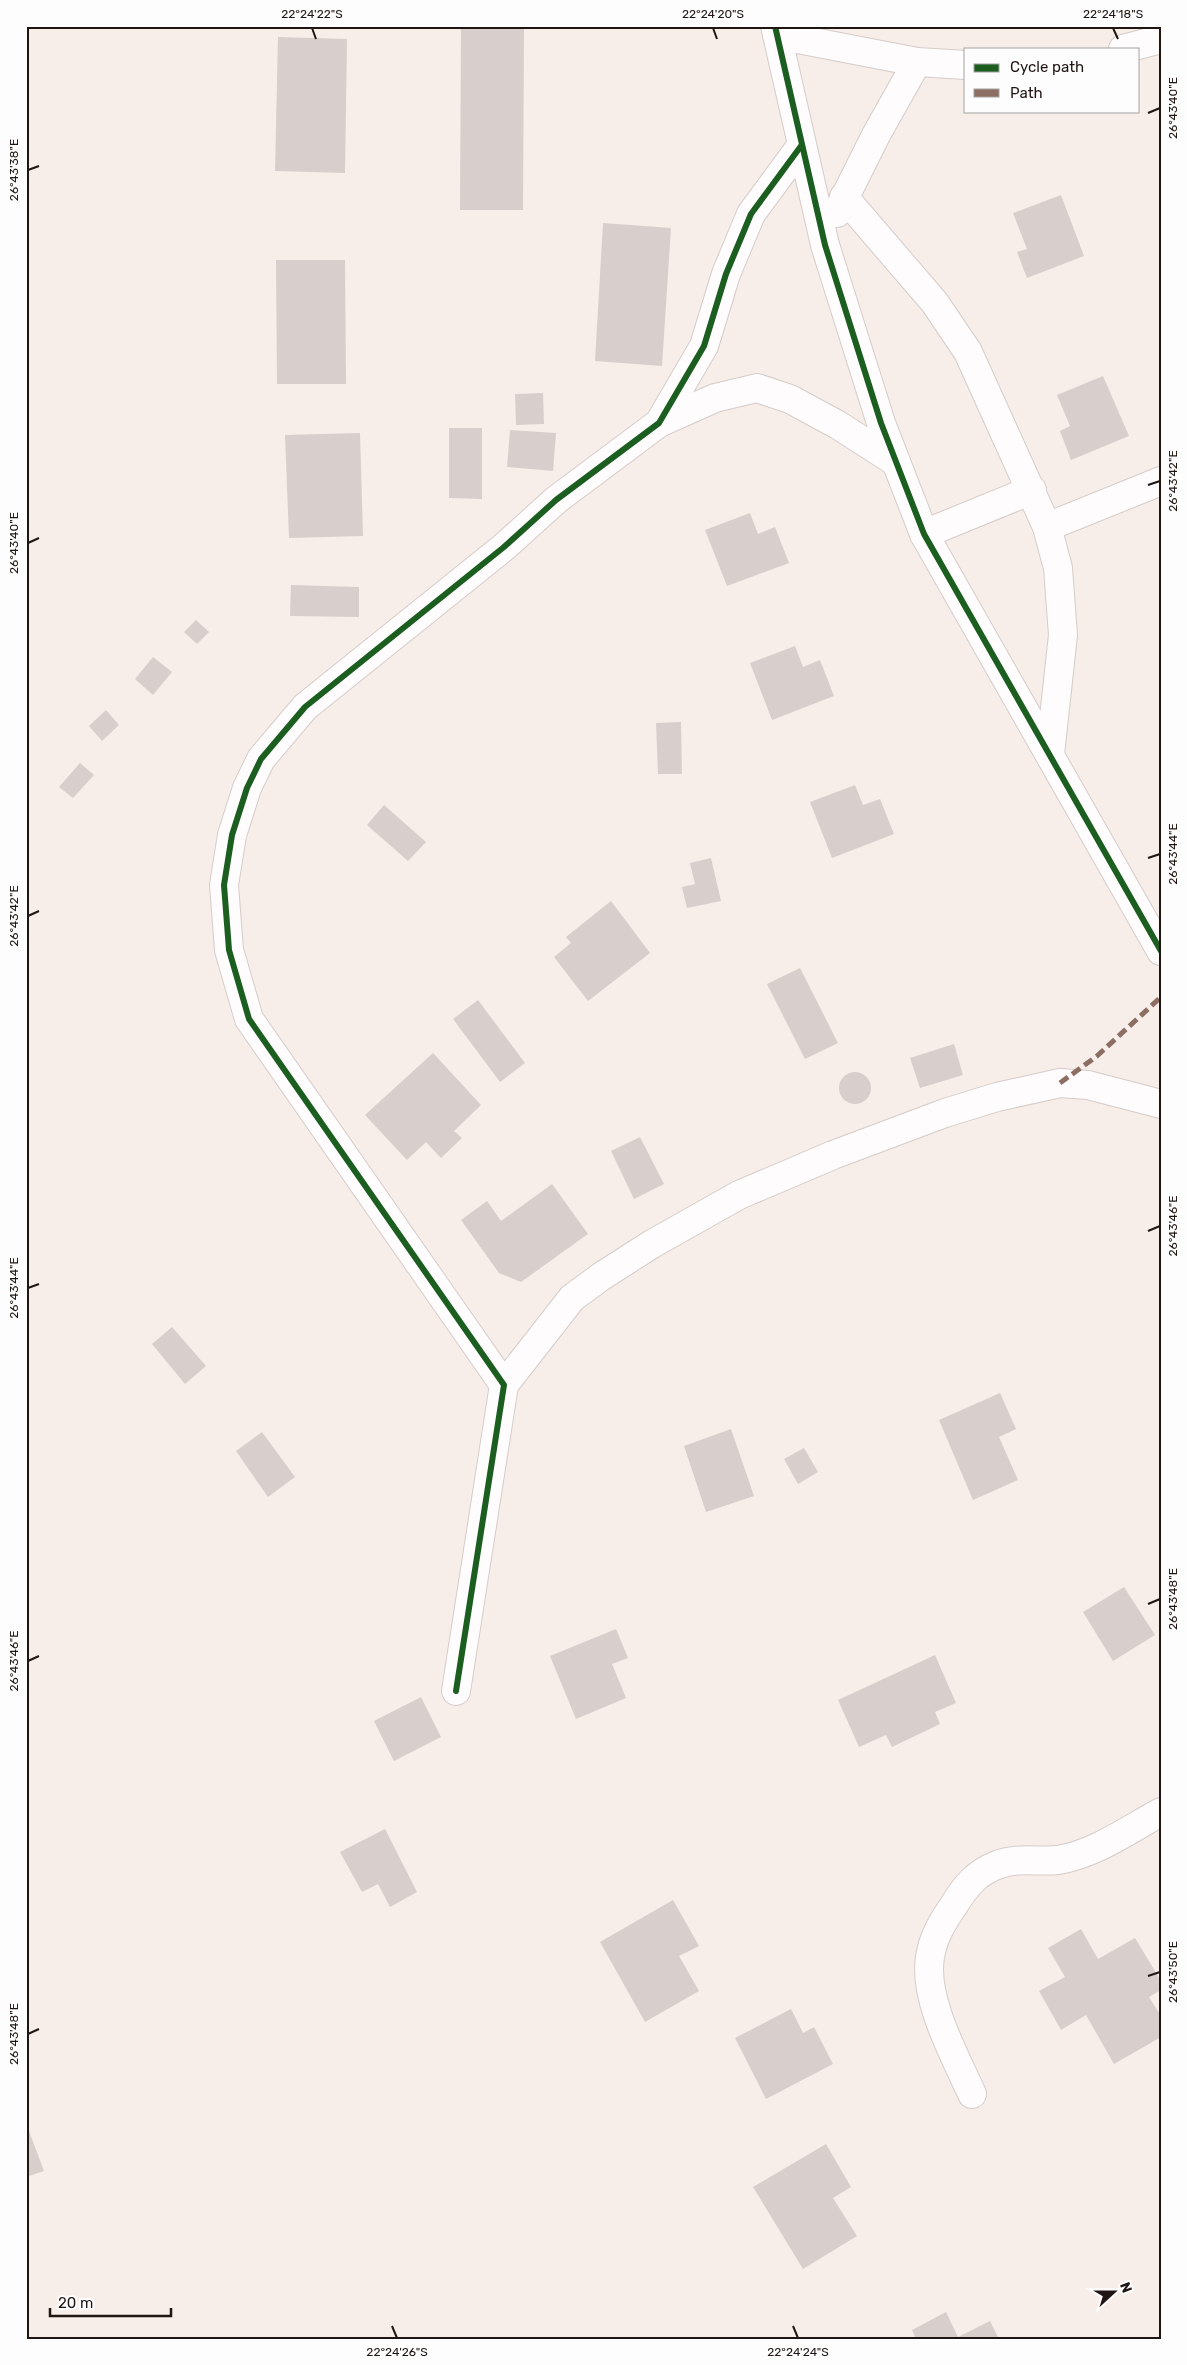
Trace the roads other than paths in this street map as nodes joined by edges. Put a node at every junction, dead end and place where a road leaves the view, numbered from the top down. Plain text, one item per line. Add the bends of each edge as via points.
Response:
1 (776, 31) edge
2 (917, 62) junction
3 (964, 65) edge
4 (801, 146) junction
5 (844, 197) junction
6 (825, 245) junction
7 (659, 423) junction
8 (894, 461) junction
9 (1161, 481) edge
10 (1032, 490) junction
11 (1047, 527) junction
12 (924, 534) junction
13 (1050, 754) junction
14 (1161, 951) edge
15 (1161, 1104) edge
16 (504, 1385) junction
17 (456, 1691) dead end
18 (1161, 1812) edge
19 (972, 2094) dead end

1 - 2 street
1 - 4 street
2 - 3 street
2 - 5 street
4 - 6 street
4 - 7 street via 751,214 726,274 704,346
5 - 6 street
5 - 10 street via 935,303 968,352
6 - 8 street
7 - 8 street via 715,398 757,388 790,399
7 - 16 street via 556,500 504,547 305,707 261,759 247,788 232,835 224,886 229,950 249,1020
8 - 12 street
9 - 11 street
10 - 11 street
10 - 12 street
11 - 13 street via 1058,568 1063,635
12 - 13 street
13 - 14 street
15 - 16 street via 1088,1085 1060,1083 945,1113 748,1191 652,1244 572,1298
16 - 17 street
18 - 19 street via 1084,1853 1058,1860 1015,1860 999,1864 967,1884 938,1929 930,1958 932,1986 940,2018

